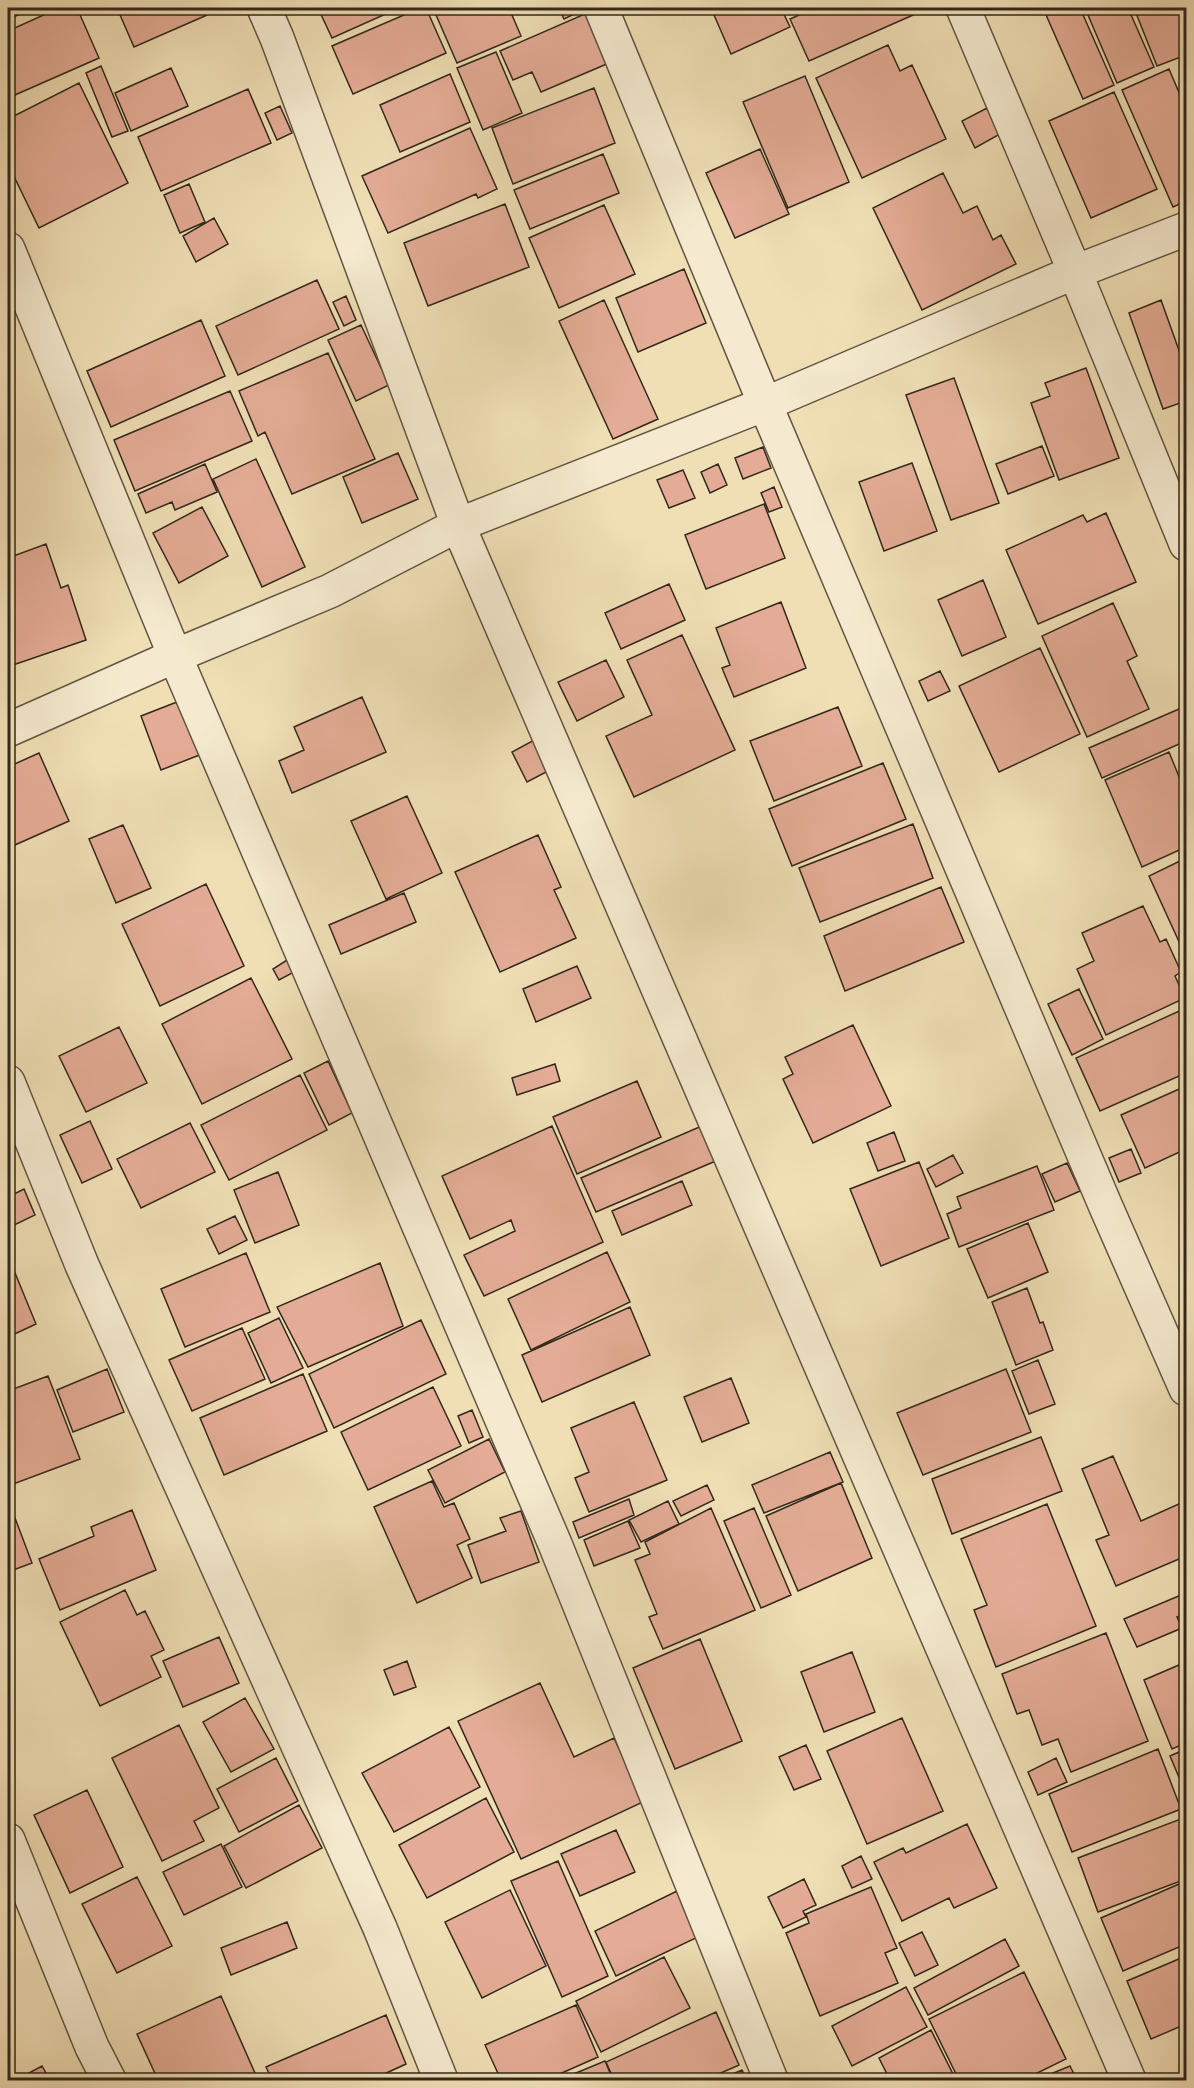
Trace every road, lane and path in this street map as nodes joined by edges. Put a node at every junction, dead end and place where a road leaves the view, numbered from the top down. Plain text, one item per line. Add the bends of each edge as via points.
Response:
1 (264, 8) edge
2 (601, 8) edge
3 (963, 8) edge
4 (1186, 229) edge
5 (8, 249) edge
6 (1075, 272) junction
7 (765, 404) junction
8 (458, 525) junction
9 (1186, 544) edge
10 (175, 656) junction
11 (8, 730) edge
12 (8, 1082) edge
13 (1186, 1389) edge
14 (8, 1840) edge
15 (109, 2080) edge
16 (441, 2080) edge
17 (771, 2080) edge
18 (1130, 2080) edge

1 - 8 street
2 - 7 street
3 - 6 street
4 - 6 street
5 - 10 street
6 - 7 street
6 - 9 street
7 - 8 street
7 - 13 street
8 - 10 street via 330,591
8 - 18 street
10 - 11 street
10 - 17 street via 555,1544
12 - 16 street via 82,1265 380,1928
14 - 15 street

